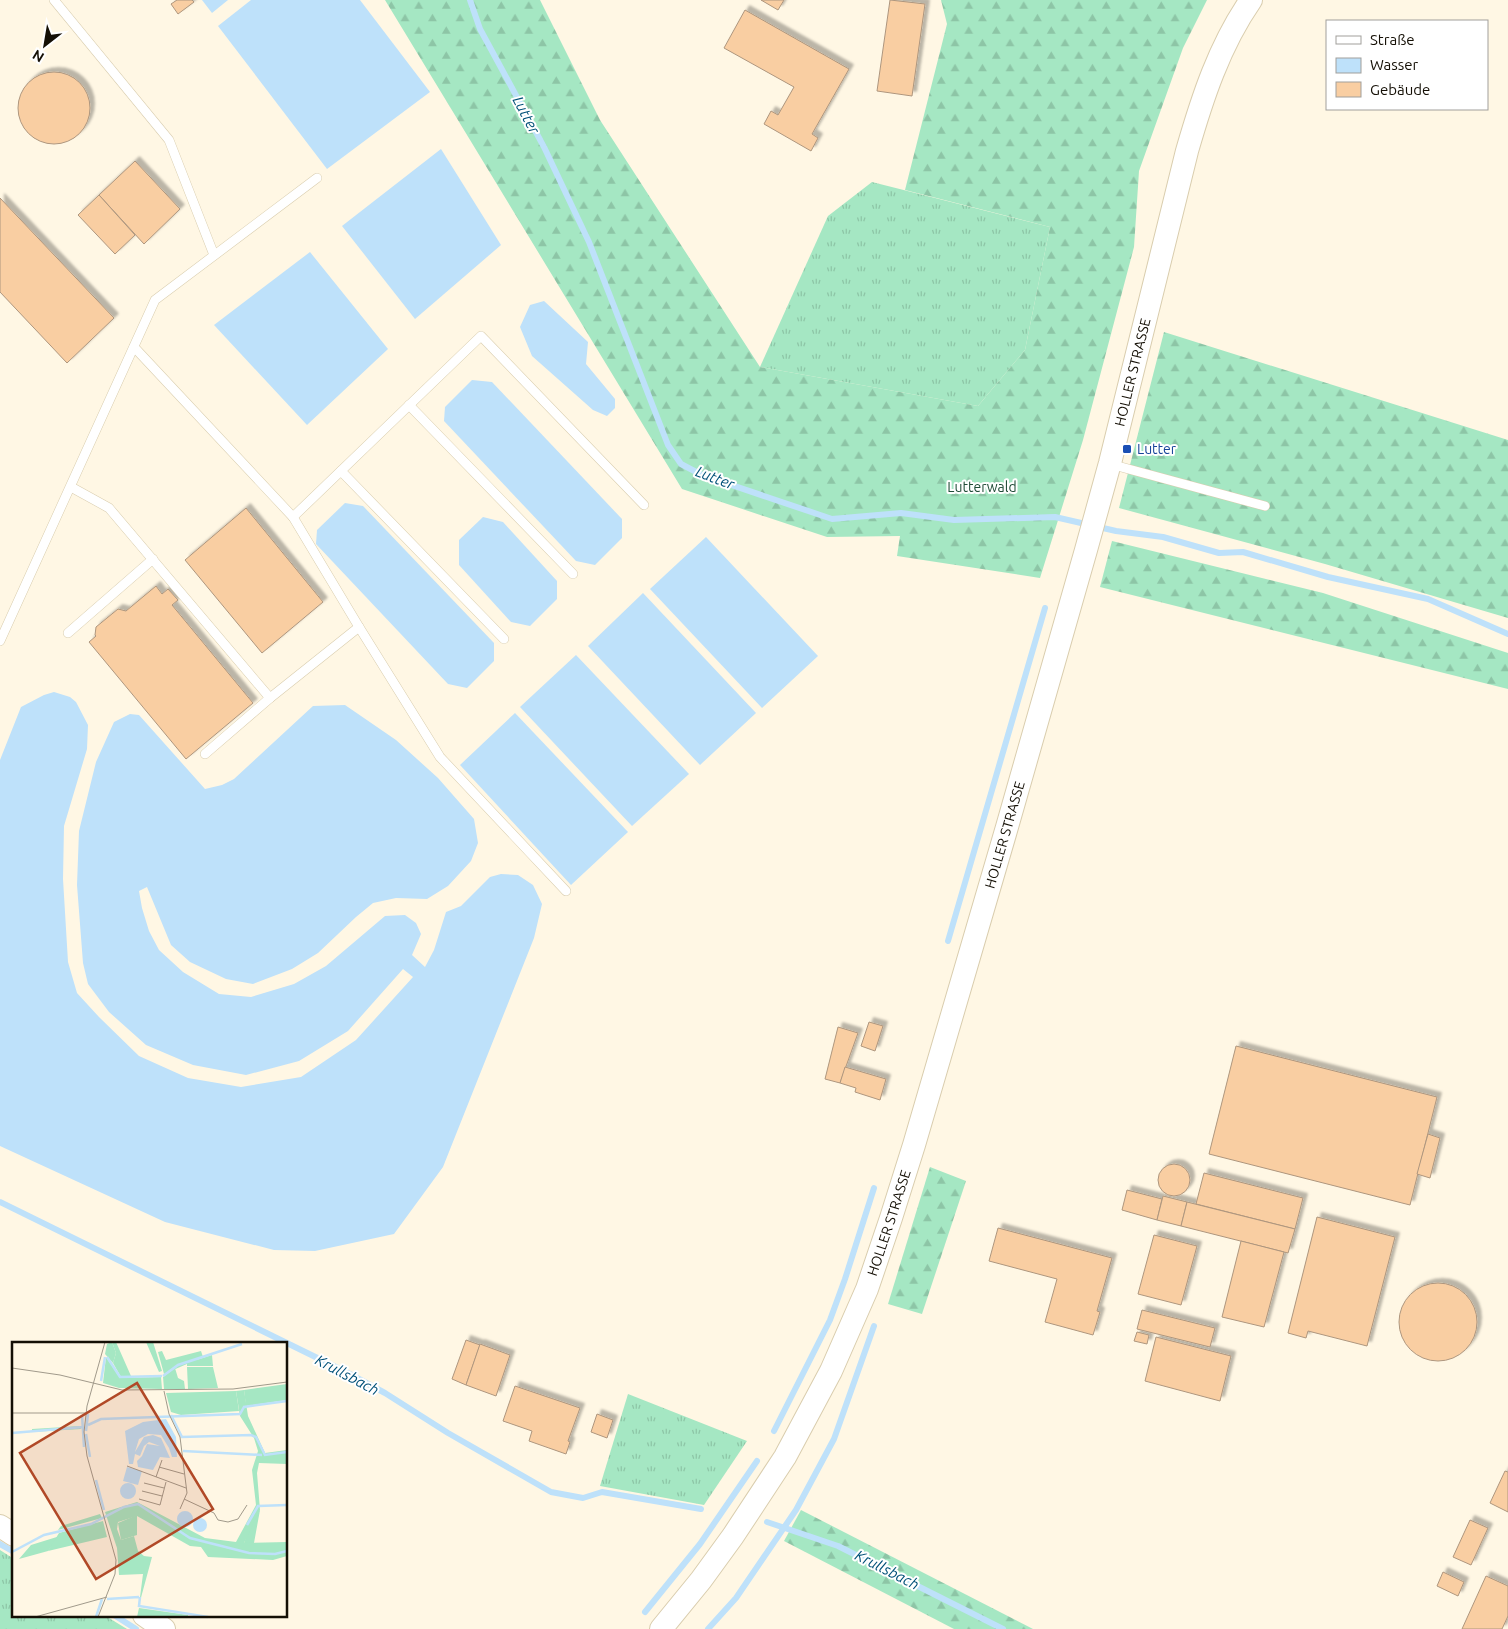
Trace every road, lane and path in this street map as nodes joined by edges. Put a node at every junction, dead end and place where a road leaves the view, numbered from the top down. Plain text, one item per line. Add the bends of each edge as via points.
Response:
1 (54, 0) edge
2 (1251, 0) edge
3 (317, 178) dead end
4 (214, 255) junction
5 (134, 347) junction
6 (409, 405) junction
7 (1110, 464) junction
8 (341, 470) junction
9 (71, 488) junction
10 (644, 505) dead end
11 (1265, 506) dead end
12 (294, 516) junction
13 (153, 559) junction
14 (573, 574) dead end
15 (359, 627) junction
16 (68, 633) dead end
17 (504, 639) dead end
18 (0, 641) edge
19 (270, 698) junction
20 (205, 754) dead end
21 (566, 891) dead end
22 (0, 1526) edge
23 (12, 1534) edge
24 (145, 1616) edge
25 (164, 1629) edge
26 (661, 1629) edge

1 - 4 lane via 170,140
2 - 7 street, HOLLER STRASSE via 1217,61 1199,110
3 - 4 lane
4 - 5 lane via 155,300
5 - 9 lane
5 - 12 lane
6 - 8 lane
6 - 10 lane via 481,336
6 - 14 lane
7 - 11 lane
7 - 26 street, HOLLER STRASSE via 1008,827 867,1289 832,1371 785,1457 733,1536
8 - 12 lane
8 - 17 lane
9 - 13 lane via 109,508
9 - 18 lane
12 - 15 lane
13 - 16 lane
13 - 19 lane
15 - 19 lane
15 - 21 lane via 440,757
19 - 20 lane
22 - 23 street
24 - 25 street

